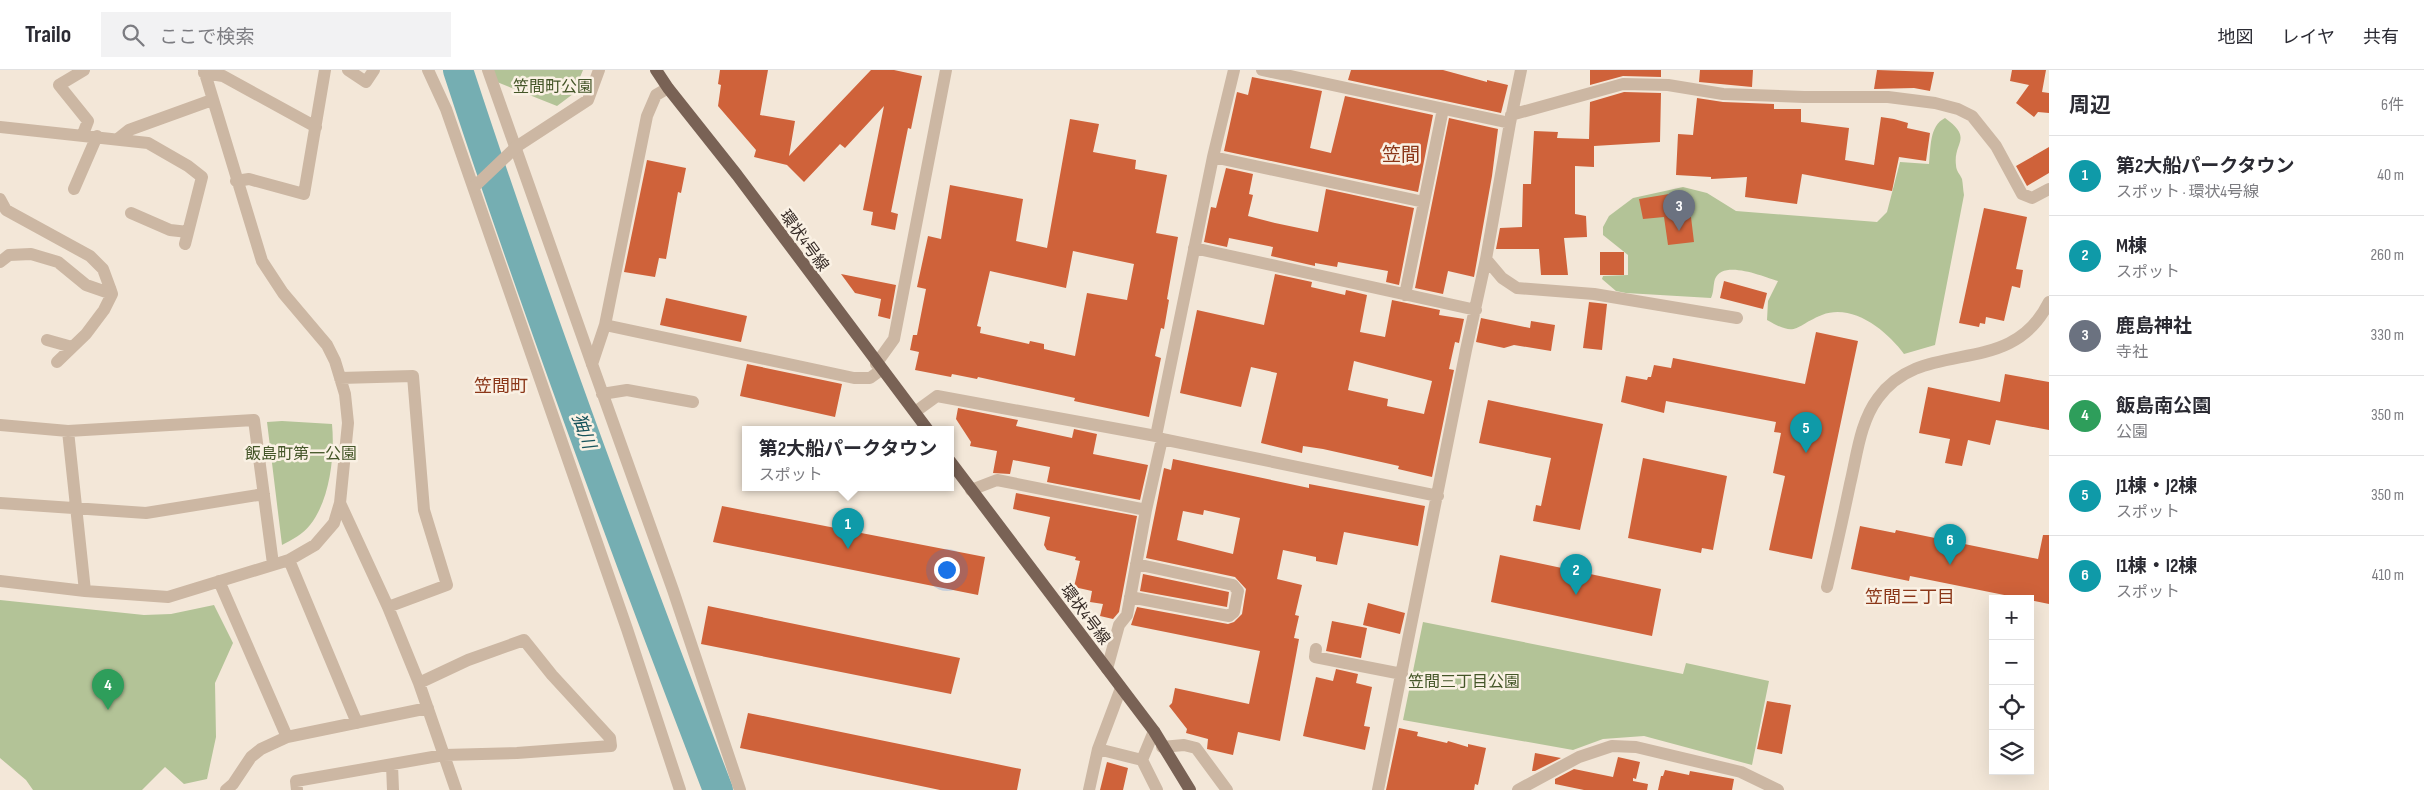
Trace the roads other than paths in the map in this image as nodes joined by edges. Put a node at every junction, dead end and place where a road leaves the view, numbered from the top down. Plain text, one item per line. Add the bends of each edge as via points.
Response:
1 (84, 70) edge
2 (325, 70) edge
3 (348, 70) edge
4 (374, 70) edge
5 (428, 70) edge
6 (488, 70) edge
7 (598, 70) edge
8 (656, 70) edge
9 (946, 70) edge
10 (1234, 70) edge
11 (1262, 70) edge
12 (1521, 70) edge
13 (204, 71) edge
14 (668, 88) junction
15 (212, 100) junction
16 (1443, 109) junction
17 (1510, 119) junction
18 (0, 127) edge
19 (316, 127) junction
20 (83, 134) junction
21 (97, 136) junction
22 (119, 138) junction
23 (516, 147) junction
24 (1213, 157) junction
25 (236, 181) junction
26 (474, 187) junction
27 (74, 189) dead end
28 (2049, 189) edge
29 (0, 199) edge
30 (1424, 202) junction
31 (131, 213) dead end
32 (1194, 248) junction
33 (1486, 259) junction
34 (0, 262) edge
35 (112, 294) junction
36 (1405, 295) junction
37 (2049, 302) edge
38 (1476, 310) junction
39 (1737, 318) dead end
40 (605, 325) junction
41 (47, 340) dead end
42 (72, 347) junction
43 (57, 362) dead end
44 (592, 364) junction
45 (879, 367) junction
46 (340, 378) junction
47 (602, 394) junction
48 (693, 402) dead end
49 (915, 412) junction
50 (0, 425) edge
51 (925, 426) edge
52 (68, 431) junction
53 (1159, 437) junction
54 (954, 467) edge
55 (971, 490) junction
56 (264, 494) junction
57 (1438, 496) junction
58 (0, 503) edge
59 (340, 503) junction
60 (76, 509) junction
61 (1146, 510) junction
62 (289, 560) junction
63 (273, 564) junction
64 (1136, 564) junction
65 (0, 580) edge
66 (219, 581) junction
67 (1827, 587) dead end
68 (85, 591) junction
69 (1130, 596) junction
70 (388, 607) junction
71 (1316, 649) dead end
72 (1107, 669) junction
73 (1402, 674) junction
74 (419, 683) junction
75 (1121, 688) junction
76 (428, 708) junction
77 (357, 723) junction
78 (1154, 731) junction
79 (287, 737) junction
80 (1162, 747) junction
81 (1098, 749) junction
82 (444, 755) junction
83 (1142, 760) junction
84 (392, 765) junction
85 (1767, 787) edge
86 (226, 790) edge
87 (297, 790) edge
88 (393, 790) edge
89 (456, 790) edge
90 (680, 790) edge
91 (740, 790) edge
92 (1089, 790) edge
93 (1157, 790) edge
94 (1190, 790) edge
95 (1227, 790) edge
96 (1378, 790) edge
97 (1518, 790) edge
98 (1778, 790) edge

1 - 20 street via 59,85 88,121
2 - 19 street
3 - 4 street via 366,82
5 - 26 street
6 - 23 street
7 - 23 street via 588,100
8 - 14 main road, 環状4号線
9 - 45 street via 894,339
10 - 24 street
11 - 16 street
12 - 17 street
13 - 15 street
13 - 19 street via 223,76
14 - 40 street via 656,95 647,116
14 - 45 main road, 環状4号線 via 737,175
15 - 22 street via 129,130
15 - 25 street
16 - 17 street
16 - 30 street
17 - 28 street via 1623,84 1668,85 1723,94 1916,100 1958,109 1972,116 1996,146 2022,194 2032,198
17 - 33 street
18 - 20 street
19 - 25 street via 304,194 249,179
20 - 21 street
21 - 22 street
21 - 27 street
22 - 31 street via 148,143 202,177 186,238
23 - 26 street
23 - 44 street
24 - 30 street
24 - 32 street
25 - 46 street via 262,261 327,345
26 - 90 street
29 - 35 street via 6,210 90,256 102,269
30 - 36 street
32 - 36 street
32 - 53 street
33 - 38 street
33 - 39 street via 1502,278 1517,288 1594,294
34 - 35 street via 9,255 31,254 58,262 86,285
35 - 42 street via 86,334
36 - 38 street
37 - 67 street via 2041,317 2014,342 1997,350 1924,365 1902,376 1879,396 1864,422
38 - 57 street
40 - 44 street
40 - 45 street via 854,378 870,378
41 - 42 street
42 - 43 street
44 - 47 street
45 - 49 main road, 環状4号線
46 - 59 street via 348,423
46 - 70 street via 412,376 424,510 447,585
47 - 48 street via 627,390
47 - 91 street via 673,590
49 - 51 main road, 環状4号線
49 - 53 street via 937,396
50 - 52 street
52 - 56 street via 254,420
52 - 60 street
53 - 57 street
53 - 61 street
54 - 55 main road, 環状4号線
55 - 61 street via 997,480
55 - 72 main road, 環状4号線
56 - 60 street via 146,513
56 - 63 street
57 - 73 street
58 - 60 street
59 - 62 street via 334,523 326,534 304,553
59 - 70 street
60 - 68 street
61 - 64 street
62 - 63 street
62 - 77 street
63 - 66 street
64 - 69 street
64 - 69 street via 1233,585 1238,591 1234,612 1229,616
65 - 68 street
66 - 68 street via 168,597
66 - 79 street
69 - 72 street via 1127,615 1119,625
70 - 74 street
71 - 73 street via 1315,657
72 - 75 main road, 環状4号線
73 - 96 street
74 - 76 street
74 - 82 street via 468,660 524,640 610,738 611,746
75 - 78 main road, 環状4号線
75 - 81 street
76 - 77 street
76 - 82 street
77 - 79 street
78 - 80 main road, 環状4号線
78 - 83 street
79 - 86 street via 251,757 234,784
80 - 94 main road, 環状4号線
80 - 95 street via 1184,745 1196,748
81 - 83 street
81 - 92 street
82 - 84 street
82 - 89 street
83 - 93 street
84 - 87 street via 296,781
84 - 88 street
85 - 97 street via 1741,772 1636,747 1612,746 1579,757
85 - 98 street

